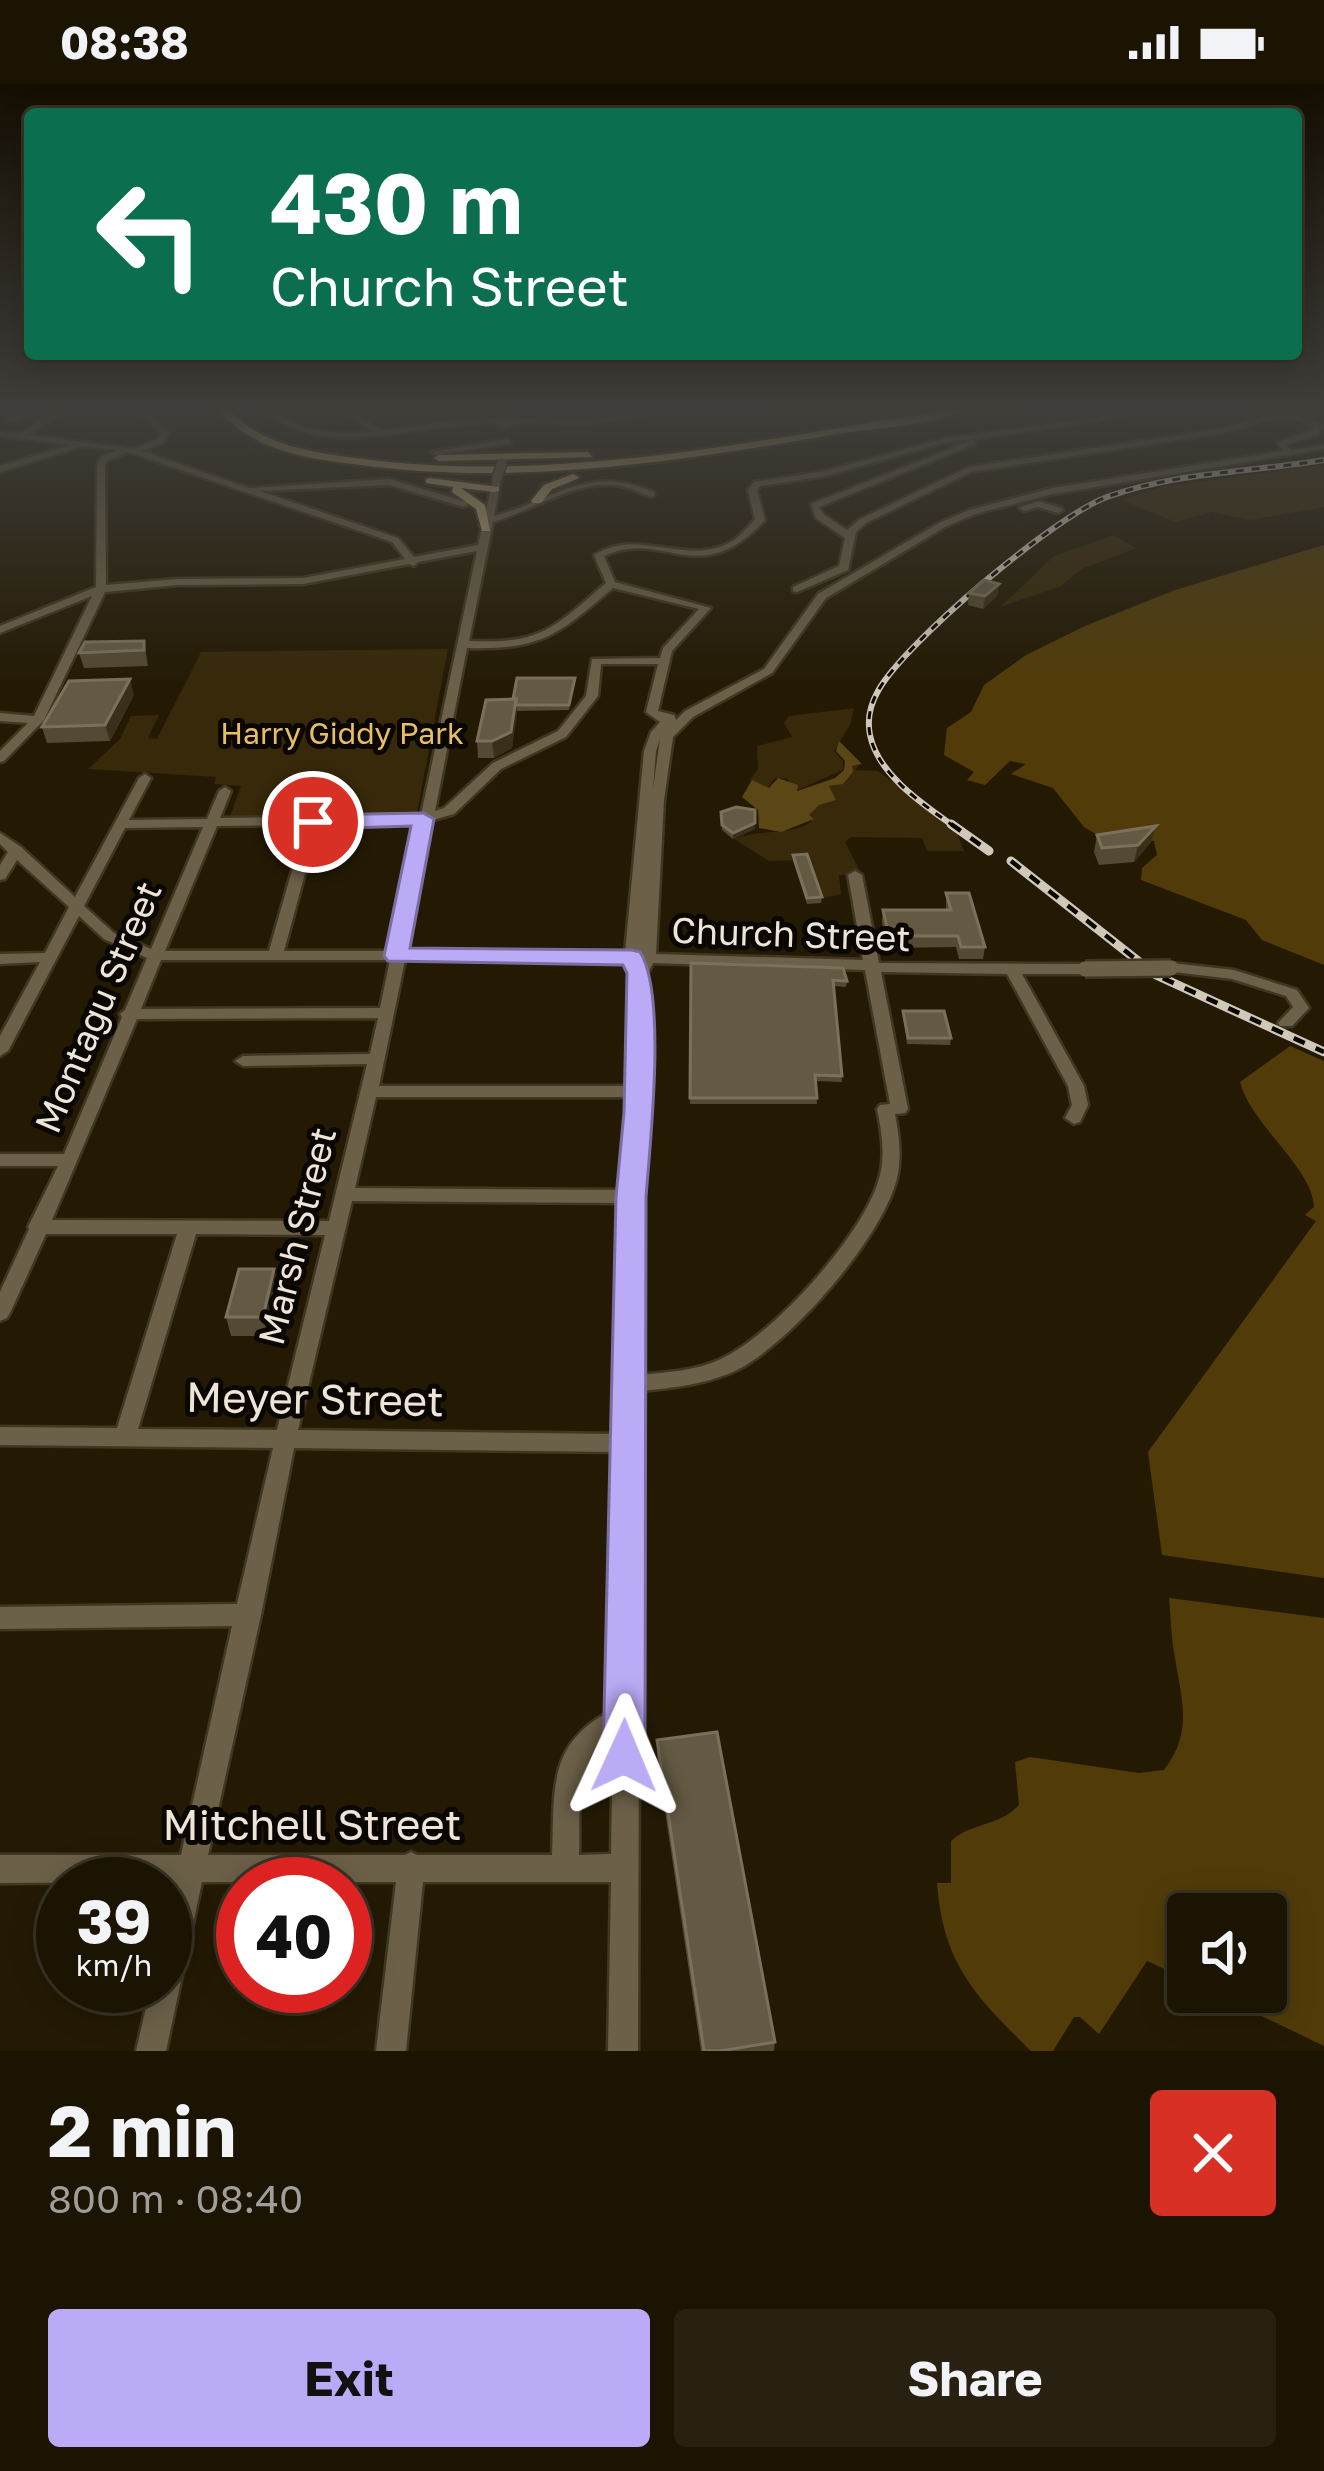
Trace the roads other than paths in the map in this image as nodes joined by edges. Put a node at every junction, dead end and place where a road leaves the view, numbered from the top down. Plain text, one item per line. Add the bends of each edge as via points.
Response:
1 (101, 503) edge
2 (286, 503) edge
3 (460, 503) edge
4 (476, 503) edge
5 (492, 503) edge
6 (534, 503) edge
7 (755, 503) edge
8 (822, 503) edge
9 (899, 503) edge
10 (1008, 503) edge
11 (464, 504) dead end
12 (1058, 510) dead end
13 (506, 517) junction
14 (961, 527) dead end
15 (850, 536) junction
16 (484, 542) junction
17 (413, 561) junction
18 (224, 567) dead end
19 (224, 582) junction
20 (152, 584) junction
21 (610, 584) junction
22 (101, 589) junction
23 (797, 590) junction
24 (822, 596) junction
25 (811, 606) junction
26 (94, 607) junction
27 (0, 630) edge
28 (461, 644) junction
29 (663, 661) junction
30 (653, 707) junction
31 (0, 716) edge
32 (38, 720) junction
33 (671, 722) junction
34 (0, 758) edge
35 (145, 778) dead end
36 (225, 791) dead end
37 (423, 819) junction
38 (313, 822) junction
39 (212, 823) junction
40 (124, 824) junction
41 (0, 837) edge
42 (16, 850) junction
43 (855, 875) dead end
44 (0, 876) edge
45 (88, 885) junction
46 (57, 889) junction
47 (75, 907) junction
48 (155, 956) junction
49 (396, 956) junction
50 (47, 957) junction
51 (275, 957) junction
52 (0, 959) edge
53 (640, 963) junction
54 (873, 966) junction
55 (1012, 969) junction
56 (386, 1013) junction
57 (128, 1014) junction
58 (1286, 1024) dead end
59 (0, 1051) edge
60 (377, 1059) junction
61 (243, 1060) dead end
62 (370, 1091) junction
63 (639, 1092) junction
64 (1074, 1118) dead end
65 (0, 1160) edge
66 (70, 1160) junction
67 (344, 1194) junction
68 (631, 1197) junction
69 (37, 1226) junction
70 (335, 1228) junction
71 (188, 1230) junction
72 (0, 1312) edge
73 (629, 1384) junction
74 (0, 1436) edge
75 (125, 1436) junction
76 (286, 1437) junction
77 (629, 1443) junction
78 (248, 1616) junction
79 (0, 1618) edge
80 (624, 1717) junction
81 (411, 1866) junction
82 (192, 1868) joint
83 (565, 1868) junction
84 (623, 1868) junction
85 (0, 1869) edge
86 (36, 1869) edge
87 (160, 2013) edge
88 (151, 2051) edge
89 (391, 2051) edge
90 (623, 2051) edge

1 - 22 street
2 - 17 street via 395,540
3 - 11 street
4 - 16 main road
5 - 16 street, Marsh Street
6 - 13 street
7 - 21 street via 760,520 719,551 615,546 599,555
8 - 15 street via 814,506 820,516
9 - 15 street via 863,520
10 - 24 street via 942,525
12 - 14 street via 1035,505
13 - 16 street
13 - 16 street
15 - 23 street via 844,568
16 - 17 street
16 - 28 street, Marsh Street
17 - 19 street via 298,582
18 - 19 street
19 - 20 street
20 - 22 street
20 - 26 street
21 - 28 street via 540,641
21 - 29 street via 706,608
22 - 26 street
22 - 27 street
23 - 24 street
23 - 25 street
24 - 25 street
25 - 33 street via 784,655 760,677
26 - 32 street
28 - 37 street, Marsh Street
29 - 30 street
29 - 37 street via 593,663 592,696 562,734 497,766 449,811
30 - 33 street
30 - 33 street
31 - 32 street
32 - 34 street
33 - 53 street
35 - 40 street
36 - 39 street, Montagu Street
37 - 38 street
37 - 49 street, Marsh Street
38 - 39 street
38 - 51 street
39 - 40 street
39 - 48 street, Montagu Street
40 - 45 street
41 - 42 street, Church Street
42 - 44 street
42 - 46 street, Church Street
43 - 54 street
45 - 46 street
45 - 47 street
46 - 47 street, Church Street
47 - 48 street, Church Street via 122,944
47 - 50 street
48 - 51 street, Church Street
48 - 57 street, Montagu Street
49 - 51 street, Church Street
49 - 53 street, Church Street
49 - 56 street, Marsh Street
50 - 52 street
50 - 59 street
53 - 54 street, Church Street
53 - 63 street
54 - 55 street, Church Street
54 - 73 street via 892,1109 881,1198 790,1320 732,1364
55 - 58 street, Church Street, bridge via 1234,975 1292,993 1301,1008
55 - 64 street via 1076,1086
56 - 57 street
56 - 60 street, Marsh Street
57 - 66 street, Montagu Street
60 - 61 street
60 - 62 street, Marsh Street
62 - 63 street
62 - 67 street, Marsh Street
63 - 68 street
65 - 66 street
66 - 69 street, Montagu Street
67 - 68 street
67 - 70 street, Marsh Street
68 - 73 street
69 - 71 street
69 - 72 street, Montagu Street
70 - 71 street
70 - 76 street, Marsh Street
71 - 75 street
73 - 77 street
74 - 75 street, Meyer Street
75 - 76 street, Meyer Street
76 - 77 street, Meyer Street
76 - 78 street, Marsh Street
77 - 80 street
78 - 79 street
78 - 82 street, Marsh Street
80 - 83 street via 597,1729 574,1754
80 - 84 street
81 - 82 street, Mitchell Street
81 - 83 street, Mitchell Street
81 - 89 street
83 - 84 street, Mitchell Street
84 - 90 street
85 - 86 street, Mitchell Street
87 - 88 street, Marsh Street

